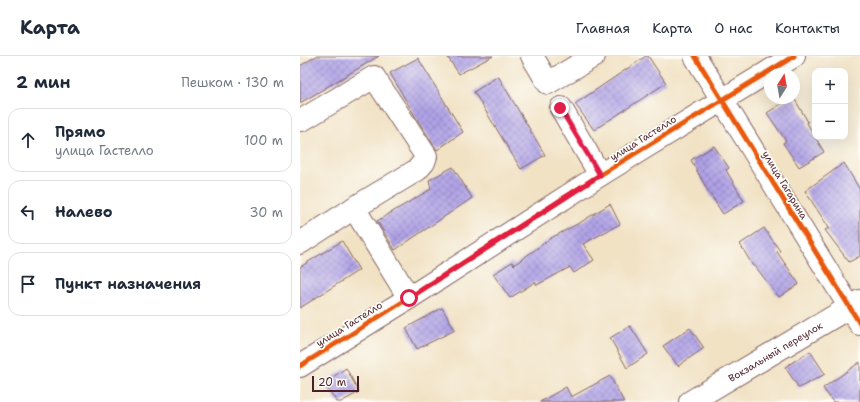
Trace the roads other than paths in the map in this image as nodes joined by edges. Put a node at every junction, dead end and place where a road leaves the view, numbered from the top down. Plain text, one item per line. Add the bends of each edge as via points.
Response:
1 (532, 56) edge
2 (594, 56) edge
3 (695, 56) edge
4 (794, 56) edge
5 (723, 100) junction
6 (560, 108) dead end
7 (301, 120) edge
8 (600, 175) junction
9 (354, 208) junction
10 (300, 243) edge
11 (409, 298) junction
12 (857, 311) edge
13 (300, 366) edge
14 (690, 402) edge

1 - 2 street via 548,83
3 - 5 street, улица Гагарина
4 - 5 street, улица Гастелло
5 - 8 street, улица Гастелло
5 - 12 street, улица Гагарина
6 - 8 street
7 - 9 street via 374,76 426,156 417,170
8 - 11 street, улица Гастелло
9 - 10 street
9 - 11 street
11 - 13 street, улица Гастелло
12 - 14 street, Вокзальный переулок

